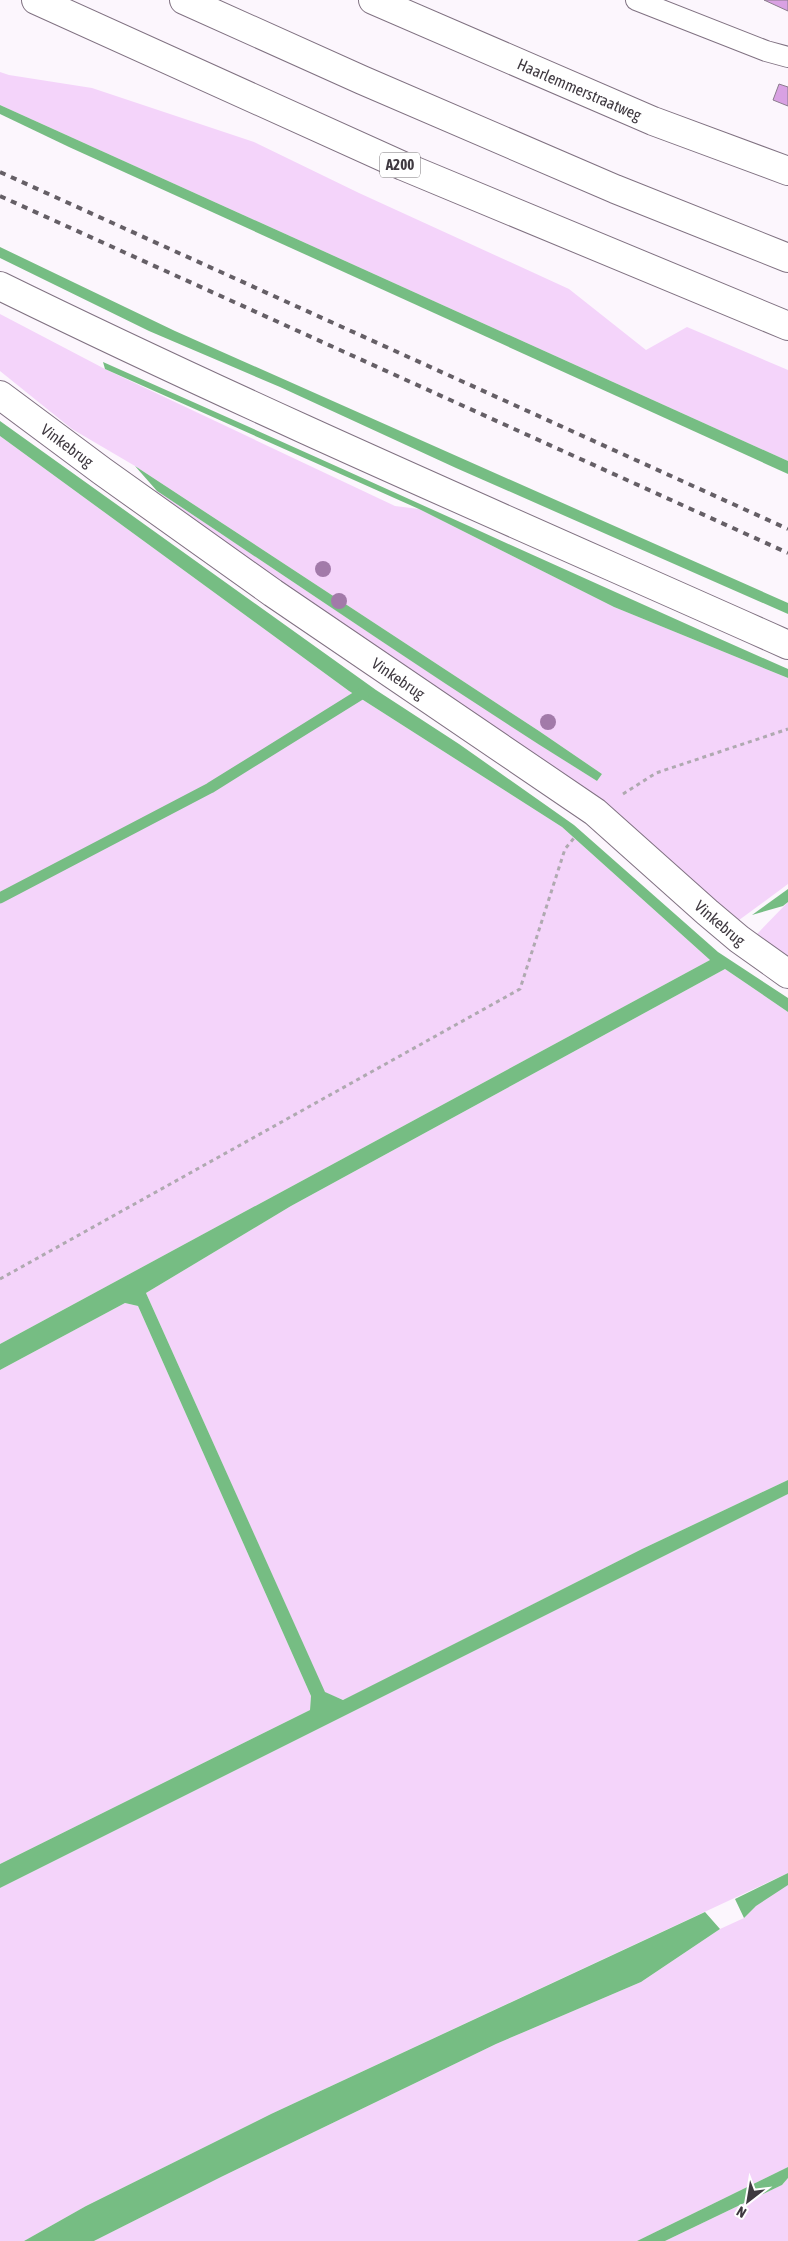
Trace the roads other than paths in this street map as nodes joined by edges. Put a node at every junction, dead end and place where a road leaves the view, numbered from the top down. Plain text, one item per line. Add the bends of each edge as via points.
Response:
1 (36, 0) edge
2 (184, 0) edge
3 (373, 0) edge
4 (636, 0) edge
5 (788, 57) edge
6 (788, 171) edge
7 (788, 258) edge
8 (0, 286) edge
9 (788, 326) edge
10 (0, 395) edge
11 (788, 645) edge
12 (788, 974) edge

1 - 9 main road, A200 via 403,166
2 - 7 main road via 606,185
3 - 6 main road, Haarlemmerstraatweg via 653,121
4 - 5 lane
8 - 11 main road via 243,402
10 - 12 main road, Vinkebrug via 272,593 595,812 740,939

